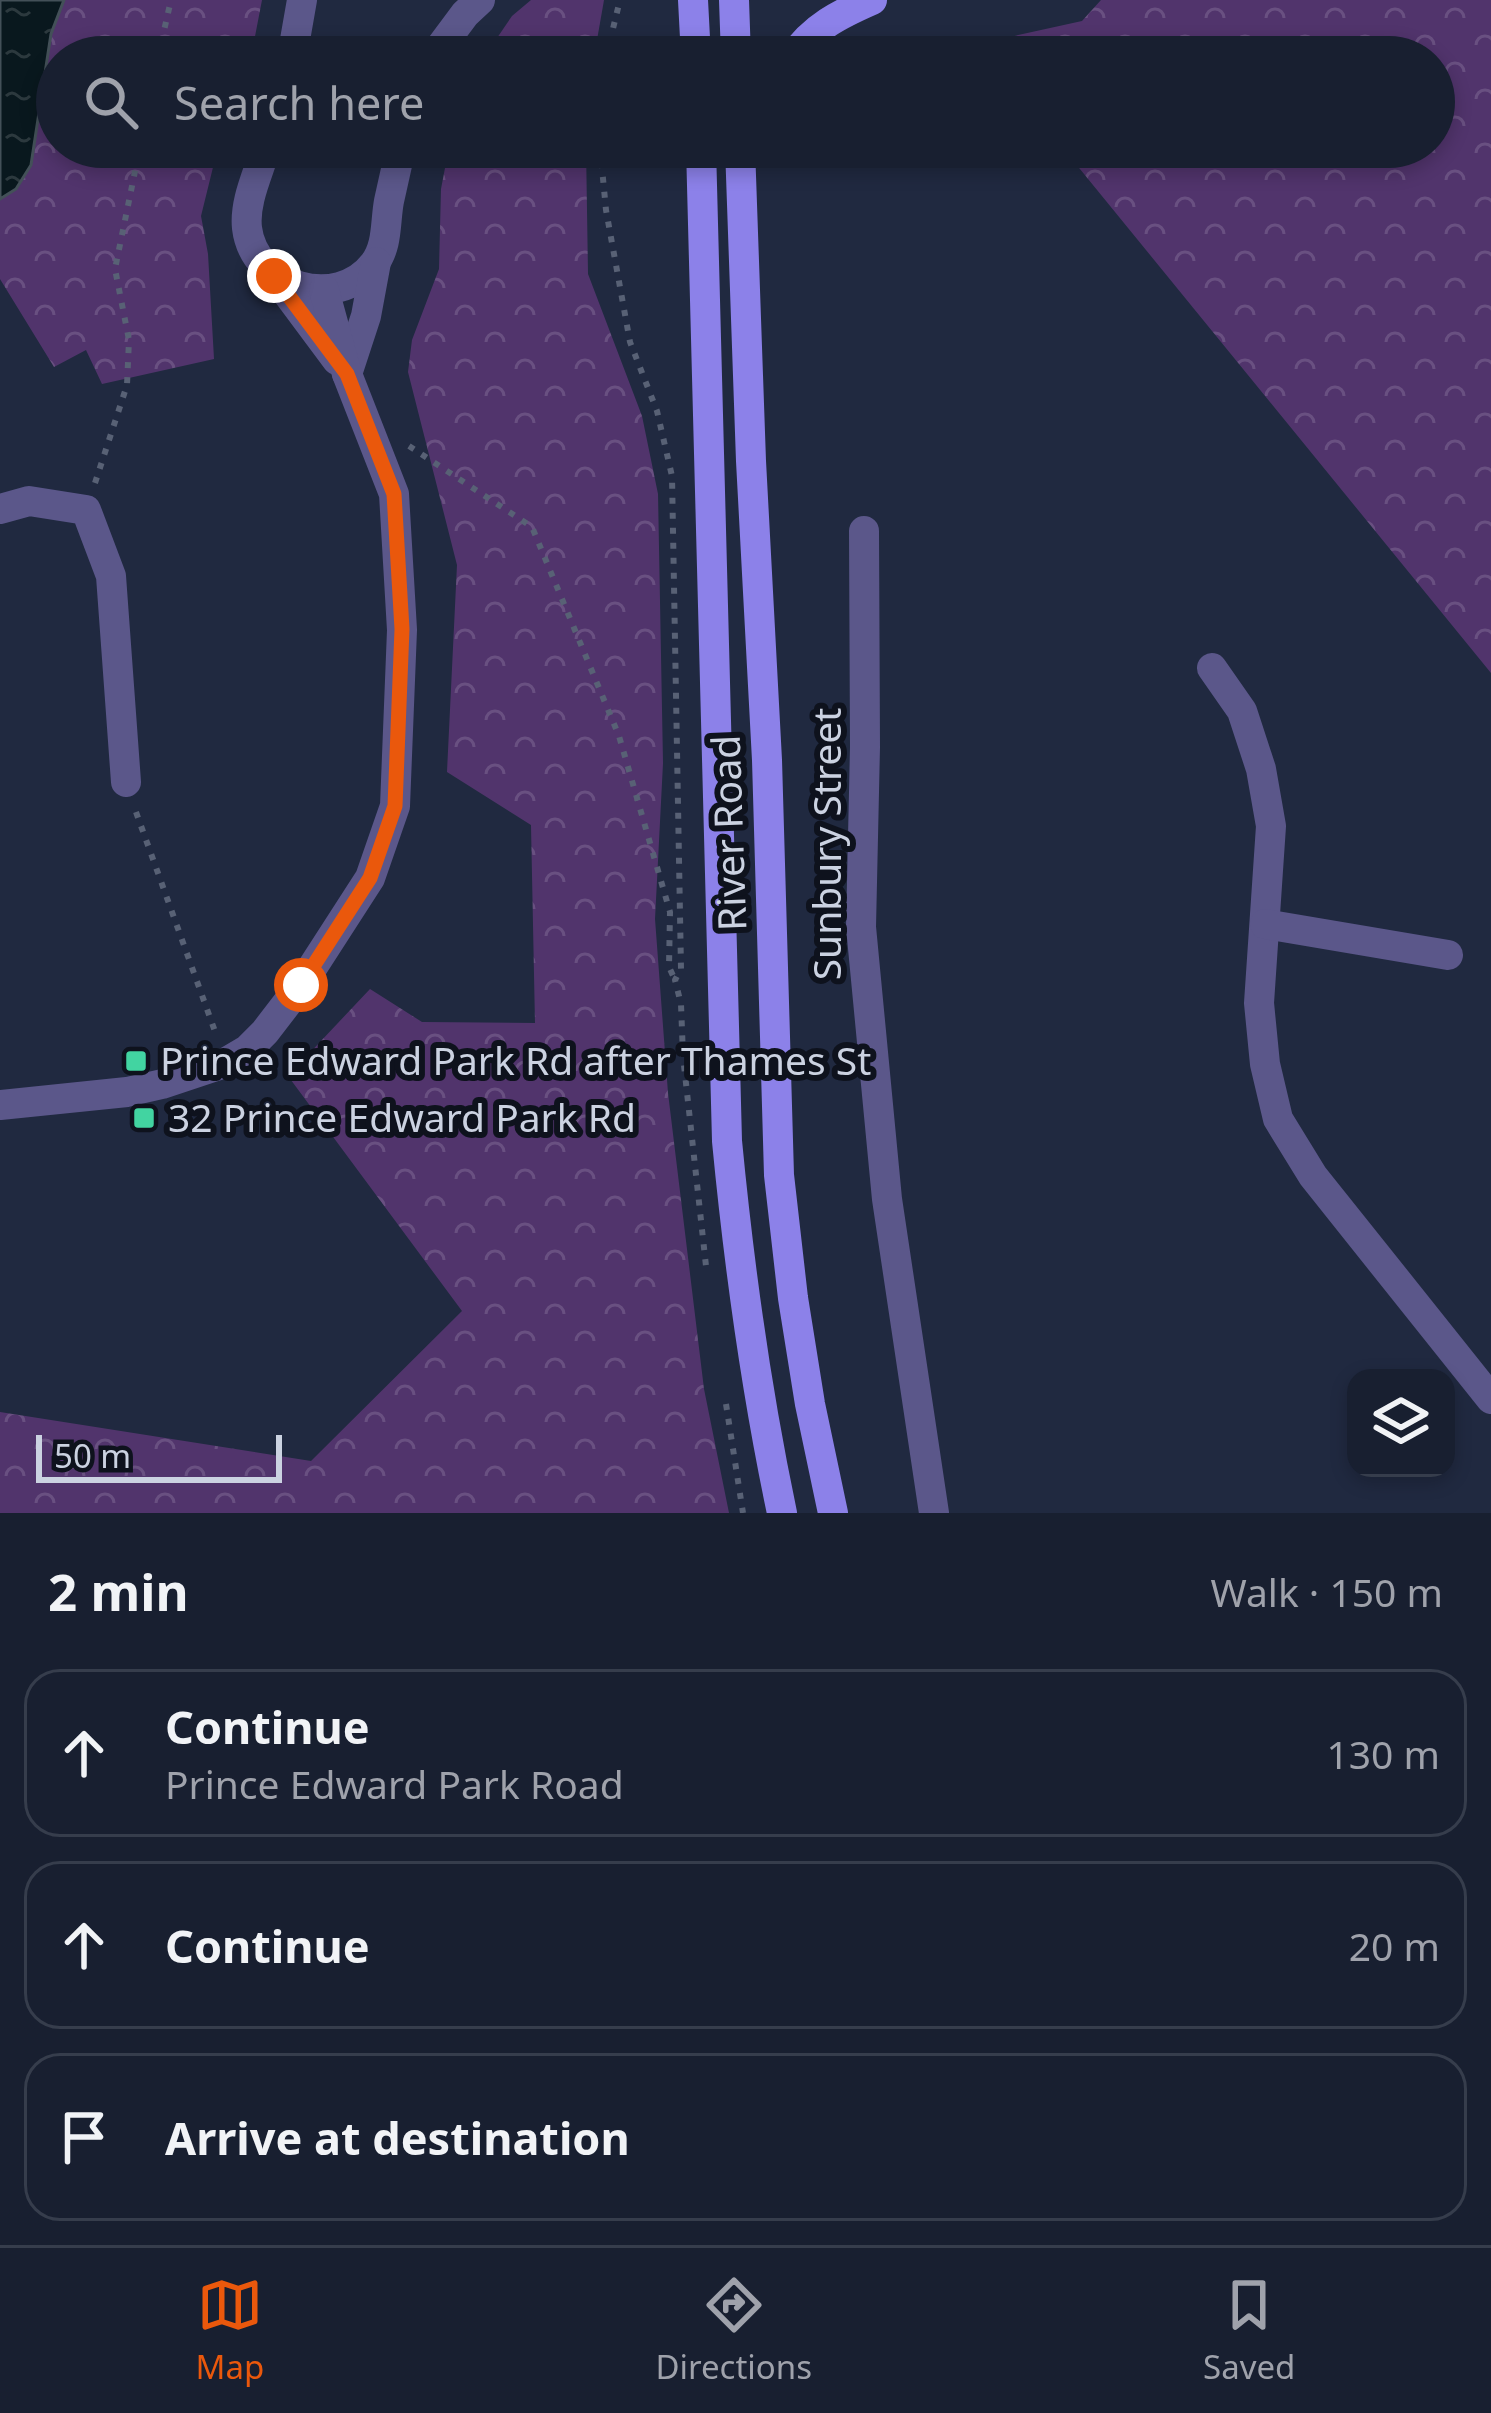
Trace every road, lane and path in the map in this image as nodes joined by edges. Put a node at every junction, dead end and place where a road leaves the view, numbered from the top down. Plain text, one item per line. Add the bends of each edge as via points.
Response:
1 (171, 0) edge
2 (302, 0) edge
3 (480, 0) edge
4 (620, 0) edge
5 (693, 0) edge
6 (734, 0) edge
7 (872, 0) edge
8 (163, 36) edge
9 (296, 36) edge
10 (449, 36) edge
11 (611, 36) edge
12 (695, 36) edge
13 (735, 36) edge
14 (810, 36) edge
15 (136, 168) edge
16 (260, 168) edge
17 (396, 168) edge
18 (602, 168) edge
19 (702, 168) edge
20 (744, 168) edge
21 (376, 262) junction
22 (274, 276) junction
23 (324, 290) junction
24 (347, 374) junction
25 (403, 442) dead end
26 (0, 509) edge
27 (86, 510) junction
28 (864, 531) dead end
29 (1212, 668) dead end
30 (126, 782) joint
31 (1265, 924) junction
32 (1448, 955) dead end
33 (675, 980) junction
34 (225, 1063) junction
35 (0, 1105) edge
36 (707, 1276) dead end
37 (724, 1390) dead end
38 (1491, 1399) edge
39 (743, 1513) edge
40 (782, 1513) edge
41 (833, 1513) edge
42 (934, 1513) edge

1 - 8 path
2 - 9 street
3 - 10 street
4 - 11 path
5 - 12 main road
6 - 13 main road
7 - 14 main road
15 - 27 path via 115,269 127,385
16 - 22 street via 246,223
17 - 21 street
18 - 33 path via 629,342 657,411 671,476 681,892
19 - 40 main road, River Road via 728,1141 740,1271
20 - 41 main road, River Road via 779,1175
21 - 23 street via 358,280
21 - 24 street
22 - 23 street
22 - 24 street
23 - 24 street
24 - 34 street via 394,494 402,629 395,806 370,878 301,985 265,1032
25 - 33 path via 532,527 619,736 670,912
26 - 27 street via 29,501
27 - 30 street via 111,576
28 - 42 street, Sunbury Street via 861,927 887,1198
29 - 31 street via 1241,711 1261,769 1270,826
30 - 34 path
31 - 32 street
31 - 38 street via 1259,1003 1278,1120 1312,1176
33 - 36 path
34 - 35 street via 127,1092
37 - 39 path

